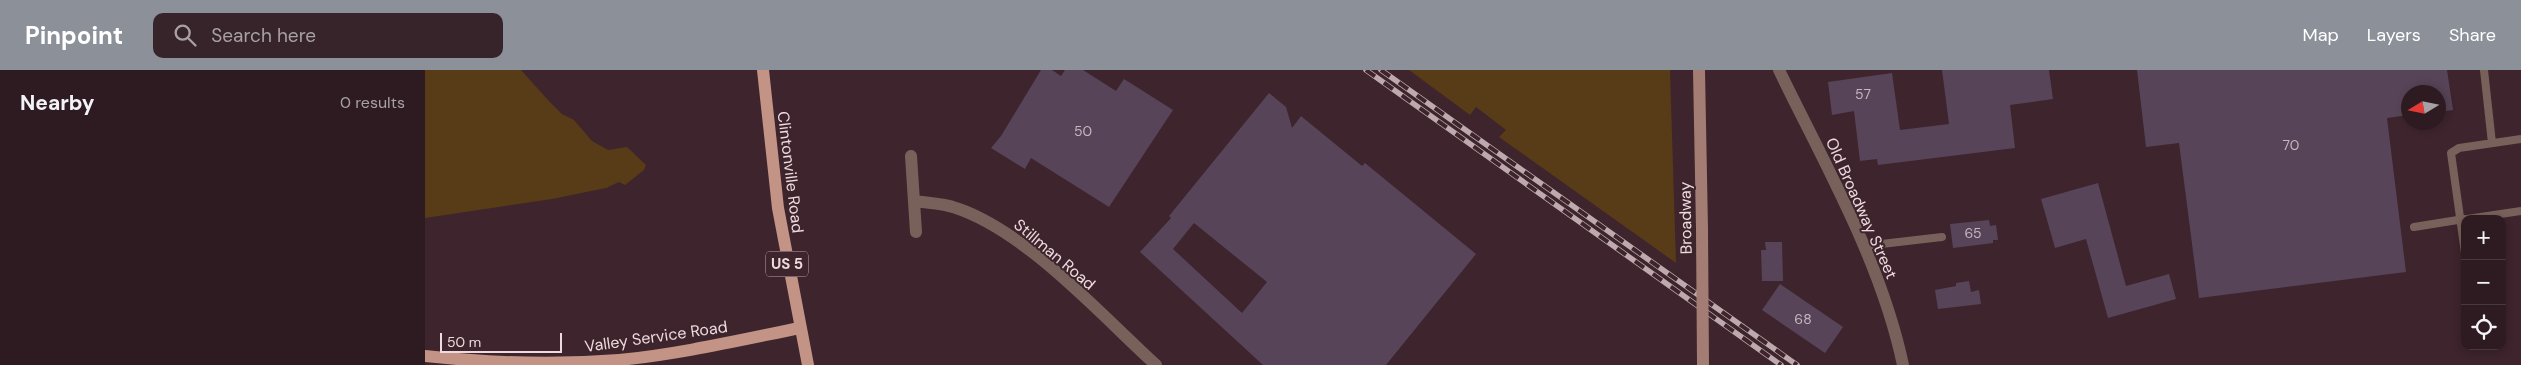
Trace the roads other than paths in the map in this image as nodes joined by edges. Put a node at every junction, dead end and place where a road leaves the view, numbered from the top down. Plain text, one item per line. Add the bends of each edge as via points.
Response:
1 (763, 70) edge
2 (1699, 70) edge
3 (1779, 70) edge
4 (2484, 70) edge
5 (2521, 139) edge
6 (2492, 143) junction
7 (911, 156) dead end
8 (914, 201) junction
9 (2521, 211) edge
10 (2463, 215) edge
11 (2492, 215) edge
12 (2461, 219) edge
13 (2414, 227) dead end
14 (916, 232) dead end
15 (1942, 237) dead end
16 (1864, 246) junction
17 (800, 328) junction
18 (425, 356) edge
19 (808, 365) edge
20 (1156, 365) edge
21 (1703, 365) edge
22 (1903, 365) edge

1 - 17 main road, Clintonville Road / US 5 via 777,199
2 - 21 main road, Broadway, bridge
3 - 16 street, Old Broadway Street
4 - 6 lane
5 - 6 lane
6 - 10 lane via 2459,148 2451,153
7 - 8 street
8 - 14 street
8 - 20 street, Stillman Road via 955,207 998,228 1041,259
9 - 11 lane
12 - 13 lane
15 - 16 lane
16 - 22 street, Old Broadway Street via 1886,304
17 - 18 main road, Valley Service Road via 667,354 591,362 511,363
17 - 19 main road, Clintonville Road / US 5

